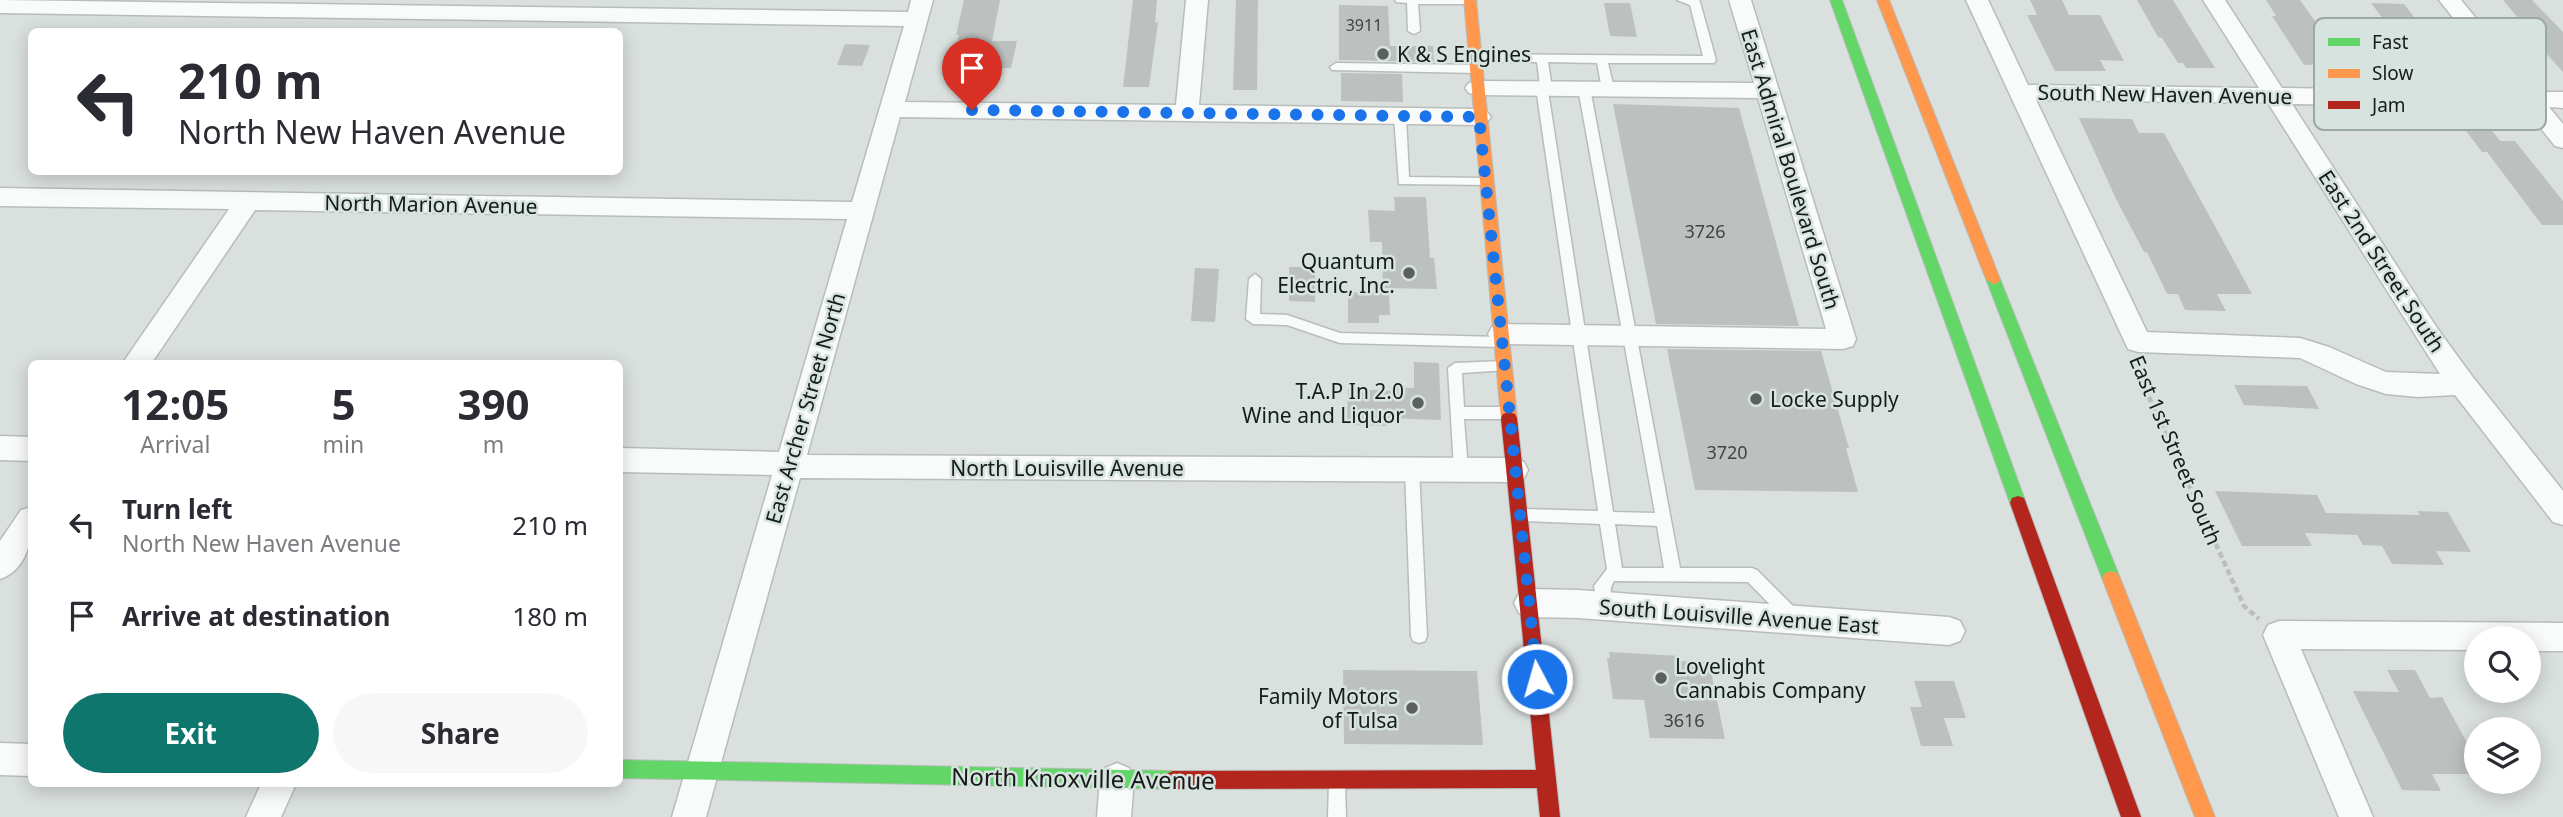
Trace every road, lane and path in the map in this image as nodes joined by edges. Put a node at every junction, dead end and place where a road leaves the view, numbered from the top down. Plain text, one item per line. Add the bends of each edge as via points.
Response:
1 (1197, 0) edge
2 (1400, 0) edge
3 (1412, 0) edge
4 (1682, 0) edge
5 (1740, 0) edge
6 (1836, 0) edge
7 (1883, 0) edge
8 (1977, 0) edge
9 (2214, 0) edge
10 (2450, 0) edge
11 (1470, 1) edge
12 (0, 6) edge
13 (379, 6) edge
14 (919, 10) edge
15 (2465, 18) edge
16 (1414, 31) dead end
17 (1542, 59) junction
18 (1602, 60) junction
19 (1336, 67) dead end
20 (1476, 72) junction
21 (1544, 88) junction
22 (1584, 89) junction
23 (1608, 89) junction
24 (1768, 91) junction
25 (2020, 92) junction
26 (2276, 96) junction
27 (2314, 97) edge
28 (891, 108) junction
29 (1188, 114) junction
30 (1400, 116) junction
31 (1479, 117) junction
32 (2546, 119) edge
33 (2563, 140) edge
34 (1486, 182) junction
35 (0, 197) edge
36 (248, 201) junction
37 (862, 211) junction
38 (1255, 279) dead end
39 (1579, 335) junction
40 (1630, 336) junction
41 (1501, 338) junction
42 (2137, 342) junction
43 (139, 360) edge
44 (1504, 366) junction
45 (2462, 384) junction
46 (1457, 413) junction
47 (1508, 413) junction
48 (0, 449) edge
49 (28, 449) edge
50 (623, 460) edge
51 (789, 465) junction
52 (1412, 469) junction
53 (1461, 469) junction
54 (1514, 470) junction
55 (2563, 513) edge
56 (1519, 515) junction
57 (1606, 518) junction
58 (1664, 520) junction
59 (28, 525) edge
60 (0, 566) edge
61 (1615, 573) junction
62 (1673, 574) junction
63 (1530, 603) junction
64 (1603, 607) junction
65 (1796, 620) junction
66 (1949, 631) dead end
67 (2279, 635) junction
68 (1419, 636) dead end
69 (2563, 637) edge
70 (0, 759) edge
71 (28, 760) edge
72 (623, 769) edge
73 (703, 770) junction
74 (1117, 779) junction
75 (1547, 779) junction
76 (1337, 781) junction
77 (278, 787) edge
78 (263, 817) edge
79 (689, 817) edge
80 (1114, 817) edge
81 (1337, 817) edge
82 (1550, 817) edge
83 (2131, 817) edge
84 (2205, 817) edge
85 (2356, 817) edge

1 - 29 street
2 - 3 lane
3 - 11 lane
3 - 16 lane
4 - 18 lane via 1695,2 1710,60
5 - 24 street, East Admiral Boulevard South
6 - 83 main road
7 - 84 main road
8 - 25 street, East 1st Street South
9 - 26 street, East 2nd Street South
10 - 15 street
11 - 20 main road
12 - 13 street
13 - 14 street
14 - 28 street, East Archer Street North
17 - 18 lane
17 - 20 lane
17 - 21 lane
18 - 23 lane
19 - 20 lane
20 - 21 street
20 - 31 main road
21 - 22 street
21 - 39 lane
22 - 23 street
22 - 40 lane
23 - 24 street
24 - 40 street, East Admiral Boulevard South via 1843,339
25 - 26 street, South New Haven Avenue
25 - 42 street, East 1st Street South
26 - 27 street, South New Haven Avenue
26 - 45 street, East 2nd Street South
28 - 29 street
28 - 37 street, East Archer Street North
29 - 30 street
30 - 31 street
30 - 34 lane via 1403,181
31 - 34 main road
32 - 33 street
34 - 41 main road
35 - 36 street, North Marion Avenue
36 - 37 street, North Marion Avenue
36 - 43 street
37 - 51 street, East Archer Street North
38 - 41 lane via 1253,319 1287,320 1340,338
39 - 40 street
39 - 41 street
39 - 57 lane
40 - 58 lane
41 - 44 main road
42 - 45 street via 2300,348 2391,383
42 - 67 path, East 1st Street South via 2129,352 2244,606
44 - 46 lane via 1455,368
44 - 47 main road
45 - 55 street, East 2nd Street South
46 - 47 lane
46 - 53 lane
47 - 54 main road
48 - 49 street
50 - 51 street, North Louisville Avenue
51 - 52 street, North Louisville Avenue
51 - 73 street, East Archer Street North
52 - 53 street, North Louisville Avenue
52 - 68 lane
53 - 54 street, North Louisville Avenue
54 - 56 main road
56 - 57 lane
56 - 63 main road
57 - 58 lane
57 - 61 lane
58 - 62 lane
59 - 60 street
61 - 62 lane
61 - 64 lane via 1602,586
62 - 65 lane via 1752,575
63 - 64 street, South Louisville Avenue East
63 - 75 main road
64 - 65 street, South Louisville Avenue East
65 - 66 street, South Louisville Avenue East
67 - 69 street
67 - 85 street
70 - 71 street
72 - 73 main road, North Knoxville Avenue
73 - 74 main road, North Knoxville Avenue
73 - 79 street, East Archer Street North
74 - 76 main road, North Knoxville Avenue
74 - 80 street
75 - 76 main road, North Knoxville Avenue
75 - 82 main road
76 - 81 lane
77 - 78 street

